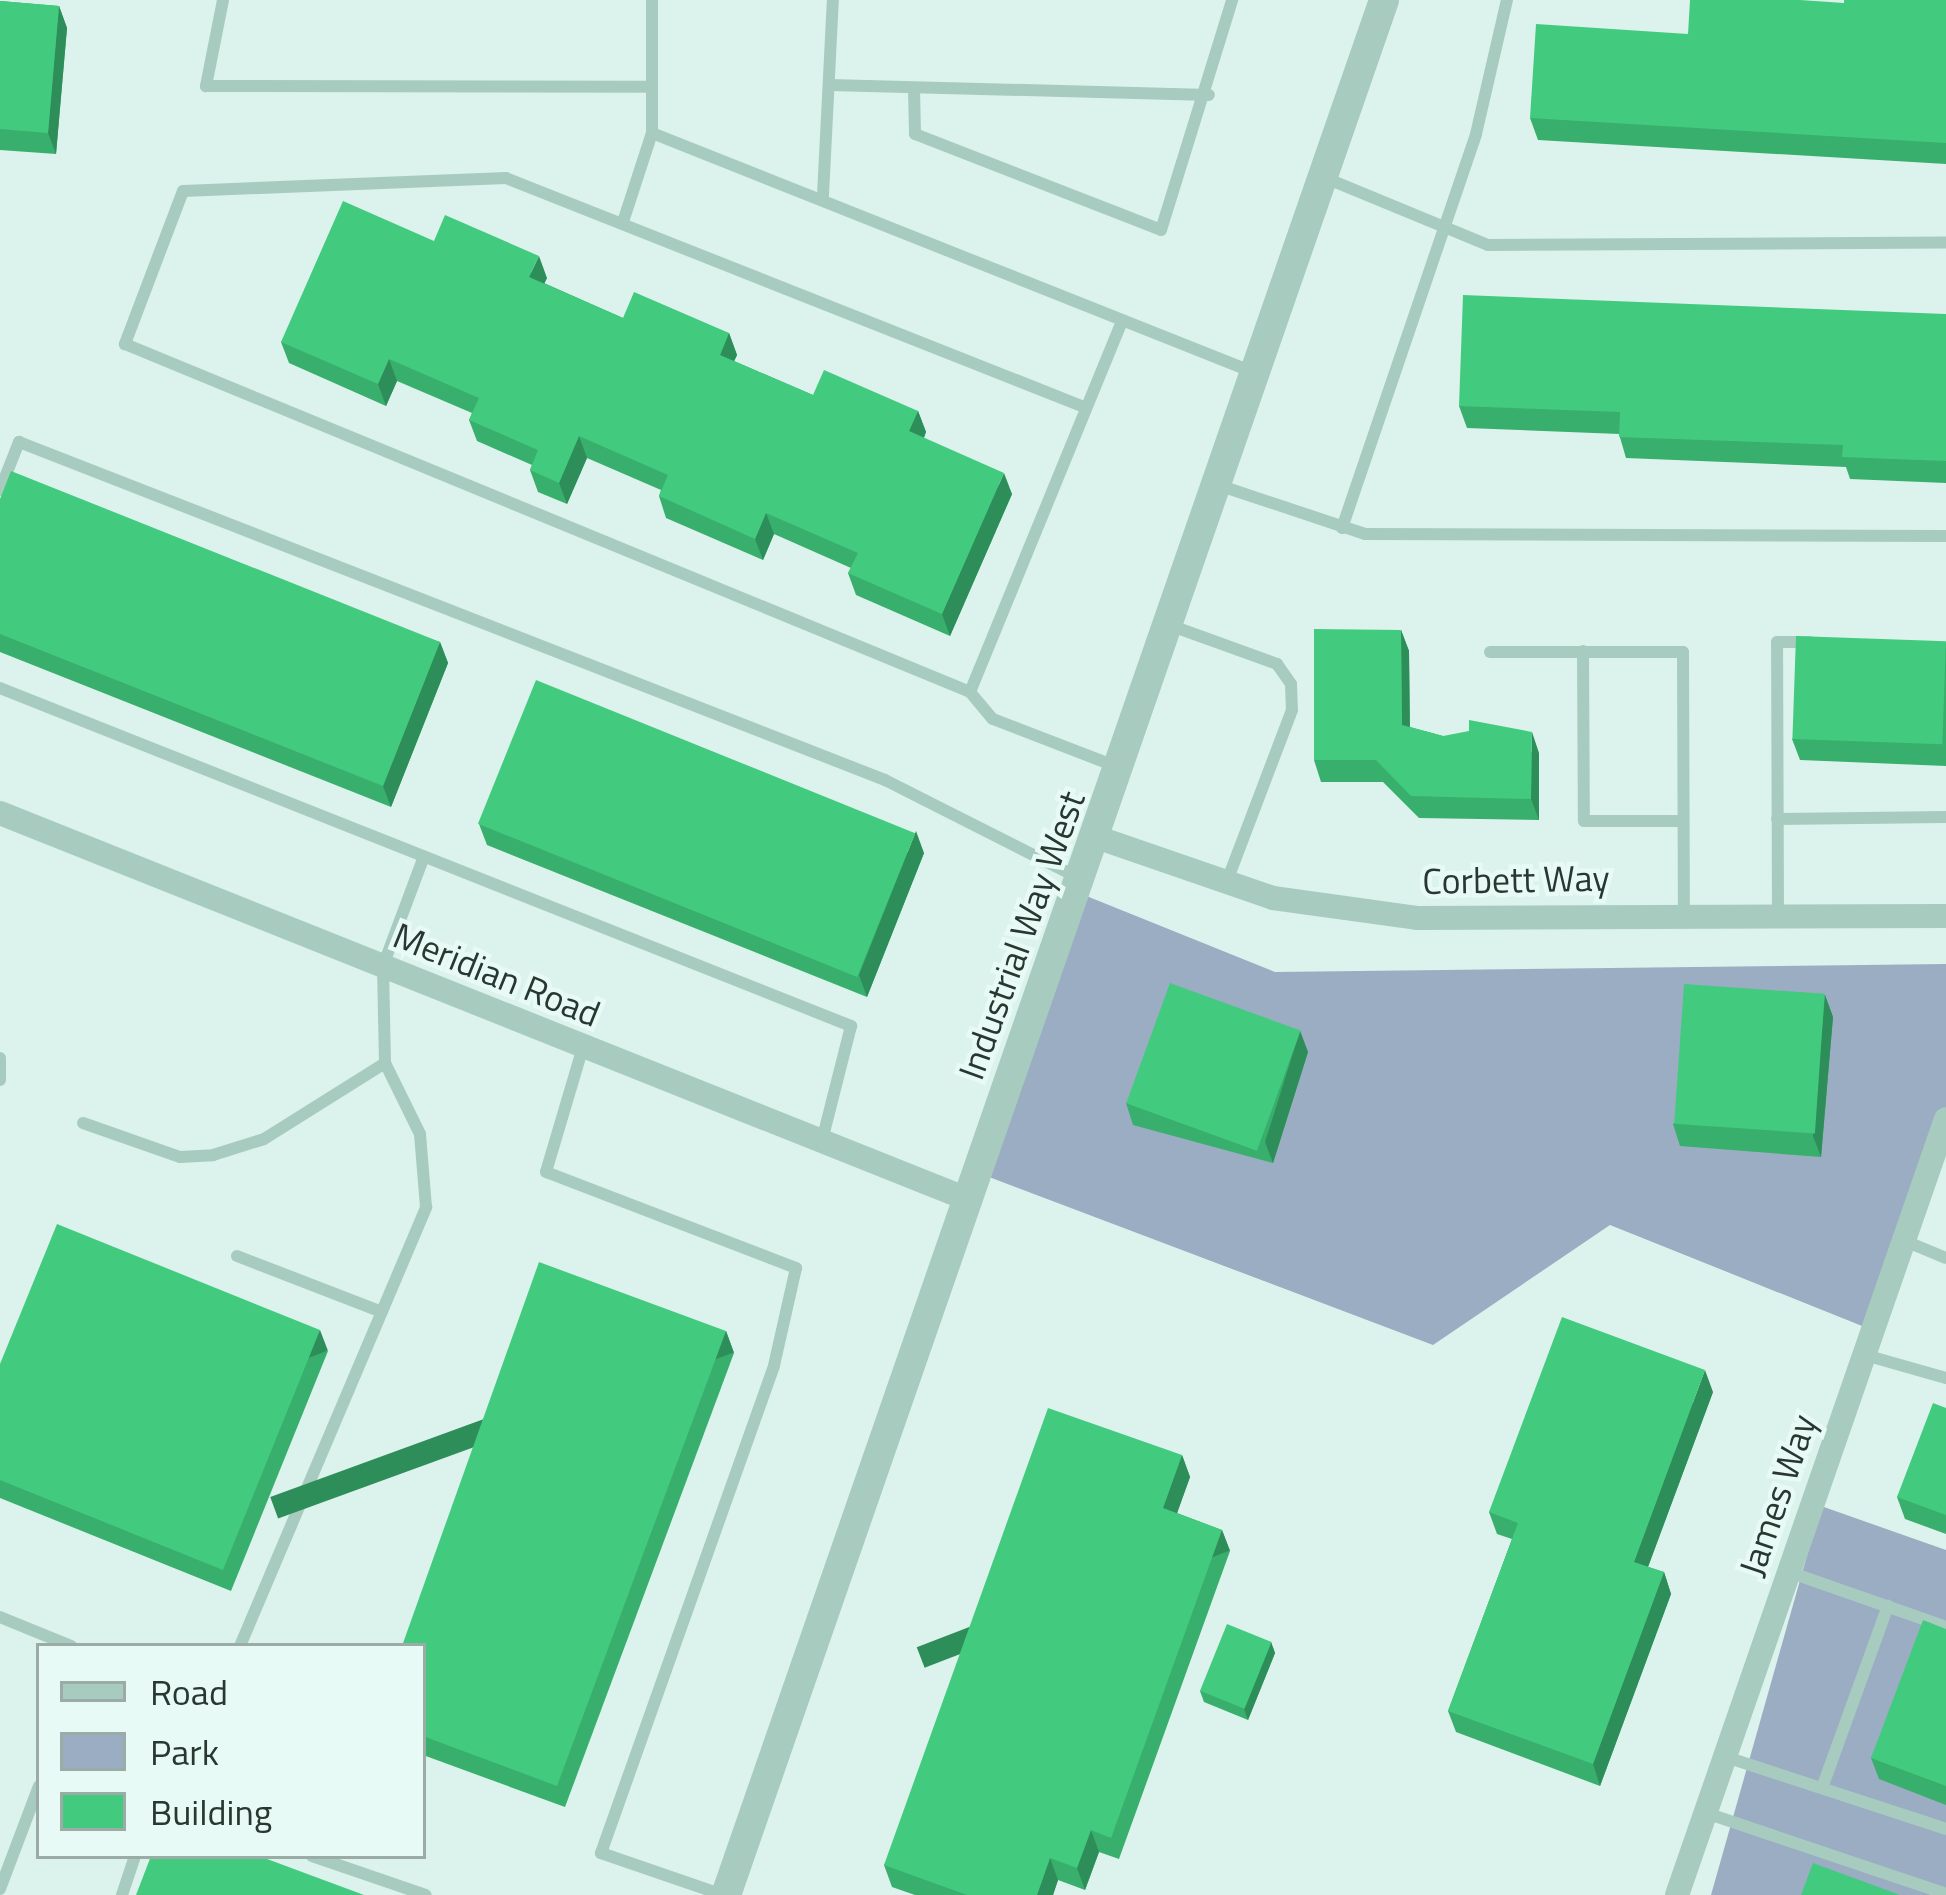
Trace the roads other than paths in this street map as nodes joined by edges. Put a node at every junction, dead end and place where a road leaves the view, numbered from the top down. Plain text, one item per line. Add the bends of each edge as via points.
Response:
1 (223, 0) edge
2 (652, 0) edge
3 (833, 0) edge
4 (1232, 0) edge
5 (1384, 0) edge
6 (1508, 0) edge
7 (830, 85) junction
8 (652, 87) junction
9 (914, 89) junction
10 (1210, 94) junction
11 (652, 133) junction
12 (1328, 178) junction
13 (823, 194) junction
14 (623, 222) junction
15 (1443, 230) junction
16 (1946, 243) edge
17 (1121, 323) junction
18 (1260, 374) junction
19 (1084, 407) junction
20 (1221, 486) junction
21 (0, 490) edge
22 (1342, 528) junction
23 (1946, 536) edge
24 (1172, 626) junction
25 (1840, 643) edge
26 (1583, 651) junction
27 (1490, 652) dead end
28 (0, 688) edge
29 (970, 692) junction
30 (1123, 769) junction
31 (0, 814) edge
32 (1946, 818) edge
33 (1778, 819) junction
34 (1683, 821) junction
35 (1099, 838) junction
36 (423, 859) junction
37 (1081, 879) junction
38 (1225, 886) junction
39 (1684, 913) junction
40 (1778, 914) junction
41 (1946, 916) edge
42 (383, 966) junction
43 (583, 1047) junction
44 (0, 1058) edge
45 (385, 1063) junction
46 (0, 1080) edge
47 (1946, 1119) edge
48 (83, 1124) dead end
49 (822, 1143) junction
50 (968, 1199) junction
51 (1904, 1241) junction
52 (237, 1256) dead end
53 (1946, 1258) edge
54 (382, 1312) junction
55 (1864, 1354) junction
56 (1946, 1378) edge
57 (1789, 1572) junction
58 (1888, 1606) junction
59 (0, 1617) edge
60 (1946, 1627) edge
61 (63, 1643) edge
62 (241, 1643) edge
63 (1725, 1756) junction
64 (1822, 1788) junction
65 (36, 1794) edge
66 (1705, 1812) junction
67 (1946, 1829) edge
68 (134, 1859) edge
69 (321, 1859) edge
70 (0, 1888) edge
71 (1946, 1894) edge
72 (122, 1895) edge
73 (427, 1895) edge
74 (725, 1895) edge
75 (1677, 1895) edge

1 - 8 lane via 206,86
2 - 8 lane
3 - 7 lane
4 - 10 lane
5 - 12 street, Industrial Way West
6 - 15 lane
7 - 9 lane
7 - 13 lane
8 - 11 lane
9 - 10 lane
9 - 10 lane via 915,134 1160,230
11 - 13 lane
11 - 14 lane
12 - 15 lane
12 - 18 street, Industrial Way West
13 - 17 lane
14 - 19 lane
14 - 29 lane via 506,178 183,191 125,344
15 - 16 lane via 1489,245
15 - 22 lane
17 - 18 lane
17 - 19 lane
18 - 20 street, Industrial Way West
19 - 29 lane
20 - 22 lane
20 - 24 street, Industrial Way West
21 - 37 lane via 19,442 885,780
22 - 23 lane
24 - 30 street, Industrial Way West
24 - 38 lane via 1277,664 1291,685 1292,710
25 - 33 lane via 1777,642
26 - 27 lane
26 - 34 lane via 1682,652
26 - 34 lane via 1583,821
28 - 36 lane
29 - 30 lane via 993,719
30 - 35 street, Industrial Way West
31 - 42 street, Meridian Road
32 - 33 lane
33 - 40 lane
34 - 39 lane
35 - 37 street, Industrial Way West
35 - 38 street, Corbett Way
36 - 42 lane
36 - 49 lane via 851,1026
37 - 50 street, Industrial Way West
38 - 39 street, Corbett Way via 1417,918
39 - 40 street, Corbett Way
40 - 41 street, Corbett Way
42 - 43 street, Meridian Road
42 - 45 lane
43 - 49 street, Meridian Road
43 - 74 lane via 546,1172 796,1268 774,1366 601,1853
44 - 46 lane
45 - 48 lane via 264,1139 213,1155 179,1157
45 - 54 lane via 420,1134 426,1207
47 - 51 street, James Way
49 - 50 street, Meridian Road
50 - 74 street, Industrial Way West
51 - 53 lane
51 - 55 street, James Way
52 - 54 lane
54 - 62 lane
55 - 56 lane
55 - 57 street, James Way
57 - 58 lane
57 - 63 street, James Way
58 - 60 lane
58 - 64 lane
59 - 61 lane
63 - 64 lane
63 - 66 street, James Way
64 - 67 lane
65 - 70 lane
66 - 71 lane
66 - 75 street, James Way
68 - 72 lane
69 - 73 lane

